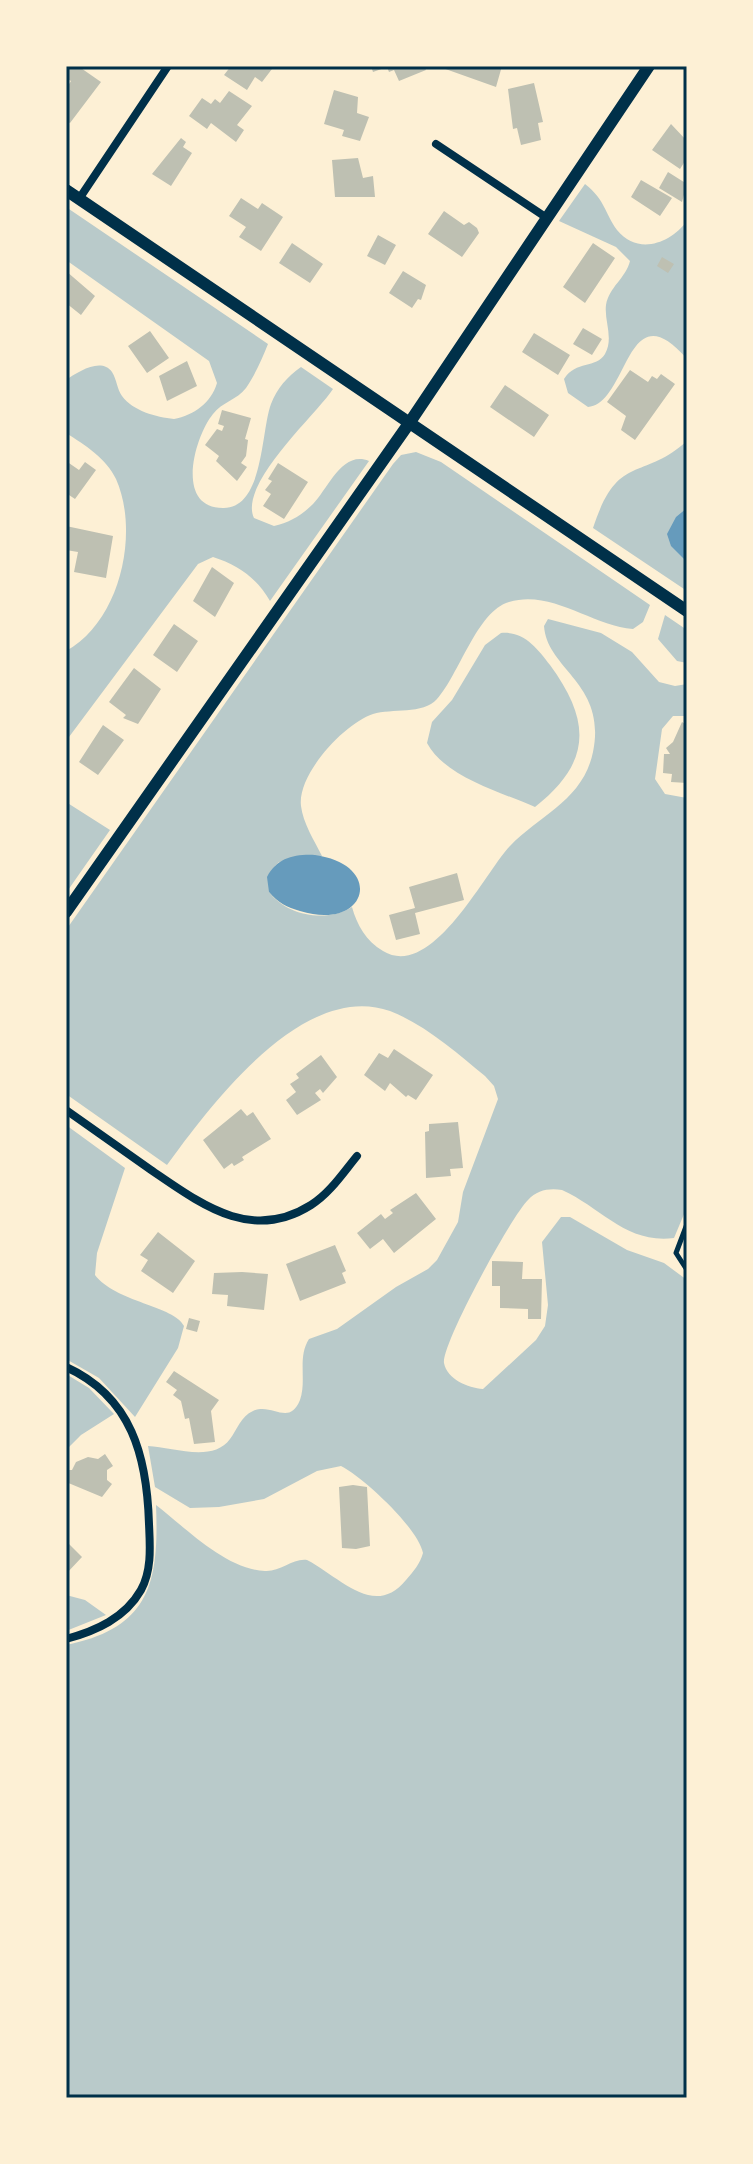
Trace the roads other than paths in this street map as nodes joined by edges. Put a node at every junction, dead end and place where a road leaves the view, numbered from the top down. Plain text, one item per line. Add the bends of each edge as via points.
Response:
1 (168, 66) edge
2 (649, 66) edge
3 (436, 144) dead end
4 (66, 190) edge
5 (79, 199) junction
6 (547, 218) junction
7 (410, 422) junction
8 (687, 611) edge
9 (66, 912) edge
10 (66, 1110) edge
11 (357, 1156) dead end
12 (687, 1224) edge
13 (687, 1270) edge
14 (66, 1367) edge
15 (66, 1639) edge

1 - 5 street
2 - 6 street
3 - 6 street
4 - 5 street
5 - 7 street
6 - 7 street
7 - 8 street
7 - 9 street
10 - 11 street via 198,1202 236,1219 272,1220 306,1208
12 - 13 lane via 676,1253
14 - 15 street via 100,1389 135,1433 147,1480 150,1550 147,1576 127,1608 94,1630

